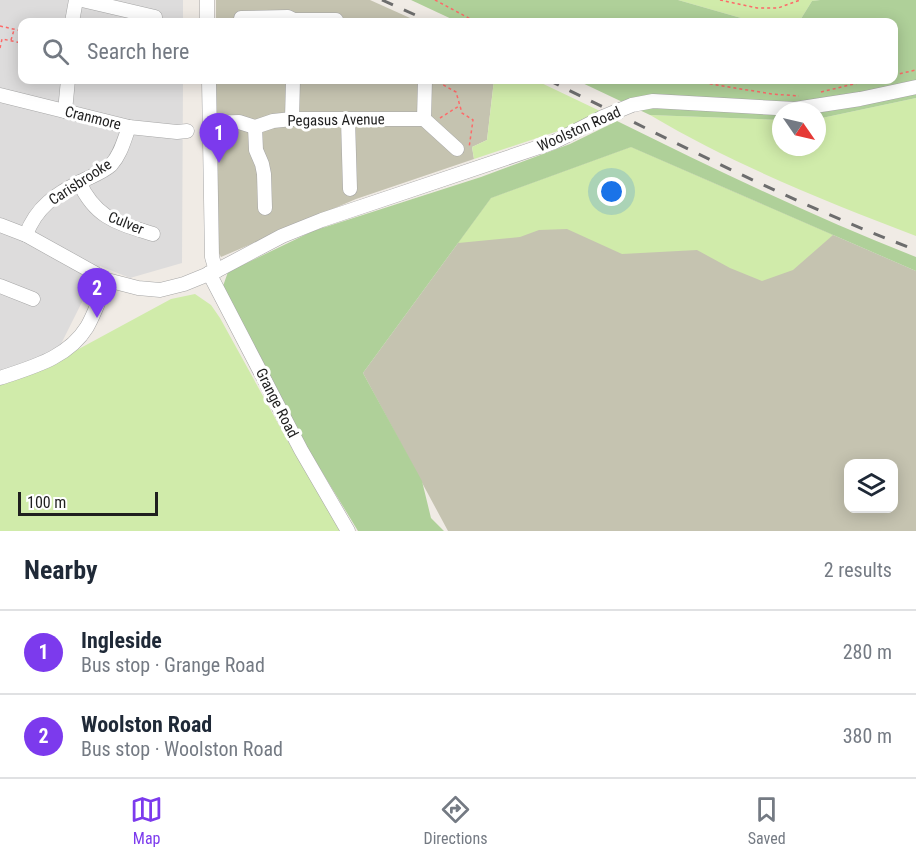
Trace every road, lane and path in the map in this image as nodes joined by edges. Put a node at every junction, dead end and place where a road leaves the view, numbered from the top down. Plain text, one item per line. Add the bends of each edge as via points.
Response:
1 (76, 0) edge
2 (82, 0) edge
3 (207, 0) edge
4 (435, 0) edge
5 (720, 0) edge
6 (800, 0) edge
7 (132, 6) edge
8 (73, 18) edge
9 (152, 18) edge
10 (207, 18) edge
11 (241, 18) dead end
12 (290, 18) edge
13 (469, 18) edge
14 (0, 26) edge
15 (14, 29) junction
16 (18, 30) edge
17 (11, 41) junction
18 (18, 42) edge
19 (0, 48) edge
20 (916, 70) edge
21 (898, 74) edge
22 (68, 84) edge
23 (209, 84) edge
24 (293, 84) edge
25 (425, 84) edge
26 (441, 84) edge
27 (711, 84) edge
28 (859, 84) edge
29 (916, 87) edge
30 (0, 95) edge
31 (805, 96) dead end
32 (816, 100) junction
33 (459, 106) junction
34 (65, 111) junction
35 (292, 119) junction
36 (348, 120) junction
37 (428, 122) junction
38 (210, 123) junction
39 (129, 127) junction
40 (255, 127) junction
41 (187, 130) dead end
42 (457, 149) joint
43 (79, 182) junction
44 (350, 189) dead end
45 (265, 208) dead end
46 (0, 225) edge
47 (153, 234) dead end
48 (26, 235) junction
49 (213, 272) junction
50 (107, 280) junction
51 (0, 286) edge
52 (33, 300) dead end
53 (0, 378) edge
54 (348, 531) edge

1 - 8 street
2 - 7 street
3 - 10 street
4 - 13 path
5 - 6 path via 757,8 778,8
7 - 9 street
11 - 12 street
14 - 15 path
15 - 16 path
15 - 17 path
17 - 18 path
17 - 19 path via 2,39
20 - 21 path
22 - 34 street
23 - 38 street, Grange Road
24 - 35 street
25 - 37 street
26 - 33 path via 456,92
27 - 31 path
28 - 32 path
29 - 32 street, Woolston Road via 860,99
30 - 34 street, Cranmore
32 - 49 street, Woolston Road, bridge via 795,109 653,101 632,105 554,142 322,220
33 - 37 path
33 - 42 path via 473,120 471,146 467,150
34 - 39 street, Cranmore
35 - 36 street, Pegasus Avenue
35 - 40 street, Pegasus Avenue
36 - 37 street, Pegasus Avenue
36 - 44 street
37 - 42 street
38 - 40 street, Pegasus Avenue via 239,122
38 - 49 street, Grange Road
39 - 41 street, Cranmore
39 - 43 street, Carisbrooke via 120,152 110,165
40 - 45 street via 256,150 264,174
43 - 47 street, Culver via 87,199 101,213 117,223
43 - 48 street, Carisbrooke via 54,196 39,211
46 - 48 street, Woolston Road
48 - 50 street, Woolston Road
49 - 50 street, Woolston Road via 160,290
49 - 54 street, Grange Road via 301,450
50 - 53 street via 87,327 74,344 58,356
51 - 52 street

